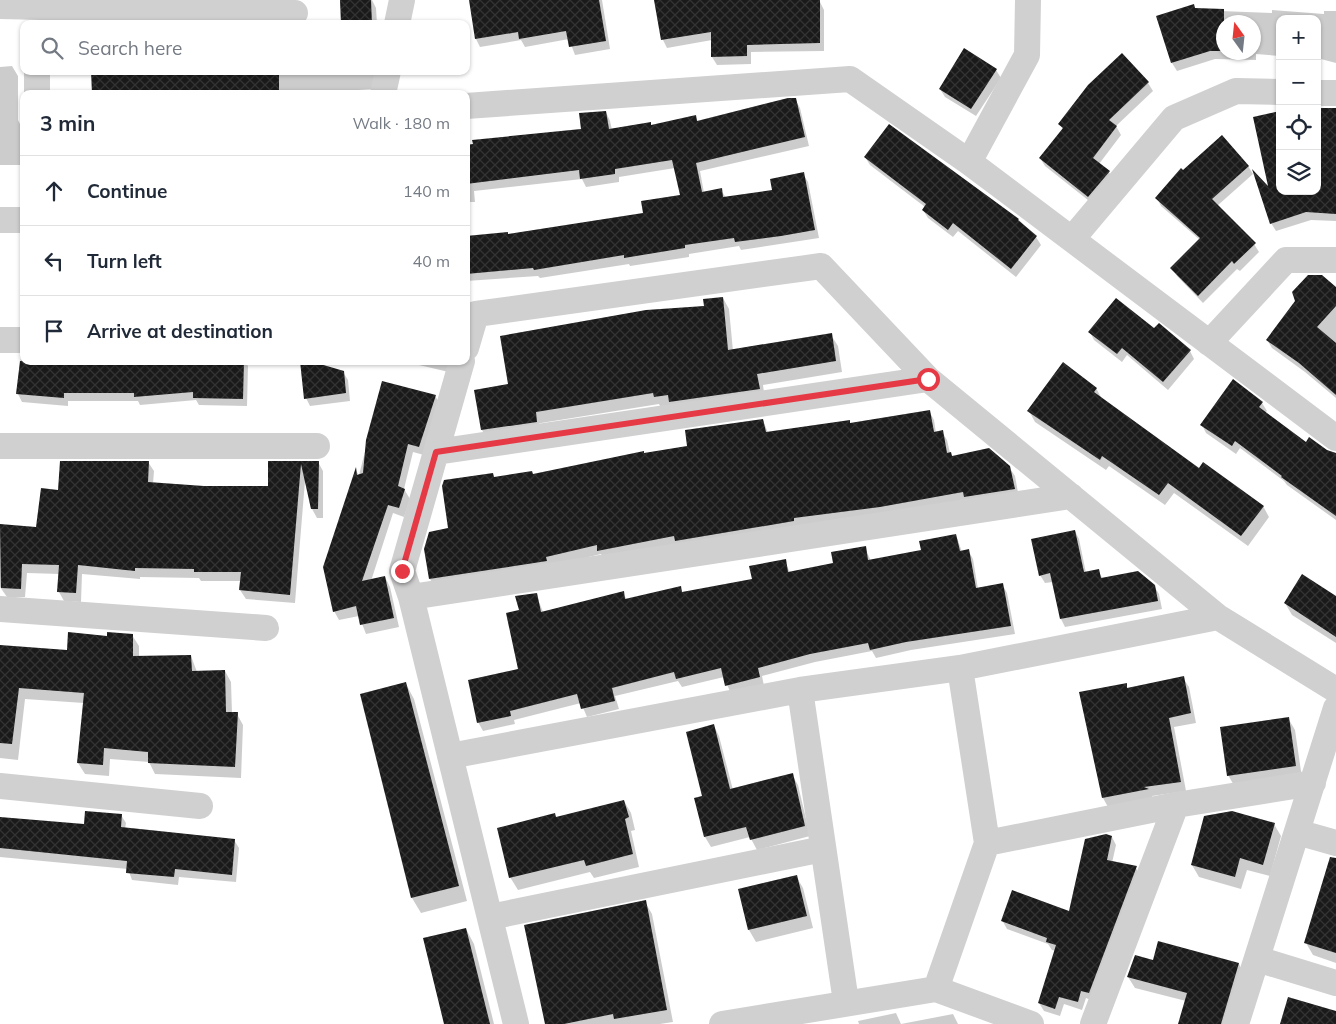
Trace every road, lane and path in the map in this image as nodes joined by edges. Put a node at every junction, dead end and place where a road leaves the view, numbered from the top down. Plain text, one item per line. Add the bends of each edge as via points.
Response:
1 (402, 0) edge
2 (1028, 0) edge
3 (0, 6) edge
4 (38, 10) edge
5 (295, 13) dead end
6 (398, 20) edge
7 (37, 75) edge
8 (387, 75) edge
9 (37, 90) edge
10 (384, 90) edge
11 (1276, 92) edge
12 (1321, 93) edge
13 (1336, 93) edge
14 (470, 106) edge
15 (969, 162) junction
16 (0, 220) edge
17 (20, 220) edge
18 (1072, 239) junction
19 (1336, 260) edge
20 (470, 334) edge
21 (0, 340) edge
22 (20, 340) edge
23 (1209, 342) junction
24 (461, 365) edge
25 (928, 379) junction
26 (1336, 438) edge
27 (0, 446) edge
28 (317, 446) dead end
29 (436, 452) junction
30 (1071, 496) junction
31 (411, 597) junction
32 (0, 609) edge
33 (1218, 617) junction
34 (266, 628) dead end
35 (960, 668) junction
36 (800, 690) junction
37 (1336, 690) edge
38 (1336, 708) edge
39 (450, 756) junction
40 (1313, 783) junction
41 (0, 786) edge
42 (1176, 804) junction
43 (200, 806) dead end
44 (1297, 832) junction
45 (988, 842) junction
46 (1336, 843) edge
47 (823, 849) junction
48 (490, 917) junction
49 (1257, 958) junction
50 (1336, 983) edge
51 (936, 989) junction
52 (846, 1002) junction
53 (516, 1024) edge
54 (722, 1024) edge
55 (1031, 1024) edge
56 (1094, 1024) edge
57 (1236, 1024) edge

1 - 6 street
2 - 15 street via 1027,55
3 - 4 street
4 - 5 street
7 - 9 street
8 - 10 street
11 - 18 street via 1236,91 1174,118
12 - 13 street
14 - 15 street via 850,79
15 - 18 street
16 - 17 street
18 - 23 street
19 - 23 street via 1286,260
20 - 25 street via 476,314 821,266
21 - 22 street
23 - 26 street
24 - 29 street
25 - 29 street
25 - 30 street
27 - 28 street
29 - 31 street via 402,571
30 - 31 street
30 - 33 street
31 - 39 street
32 - 34 street
33 - 35 street
33 - 37 street
35 - 36 street
35 - 45 street
36 - 39 street
36 - 47 street
38 - 40 street
39 - 48 street
40 - 42 street
40 - 44 street
41 - 43 street
42 - 45 street
42 - 56 street
44 - 46 street
44 - 49 street
45 - 51 street
47 - 48 street
47 - 52 street
48 - 53 street
49 - 50 street
49 - 57 street
51 - 52 street
51 - 55 street
52 - 54 street

